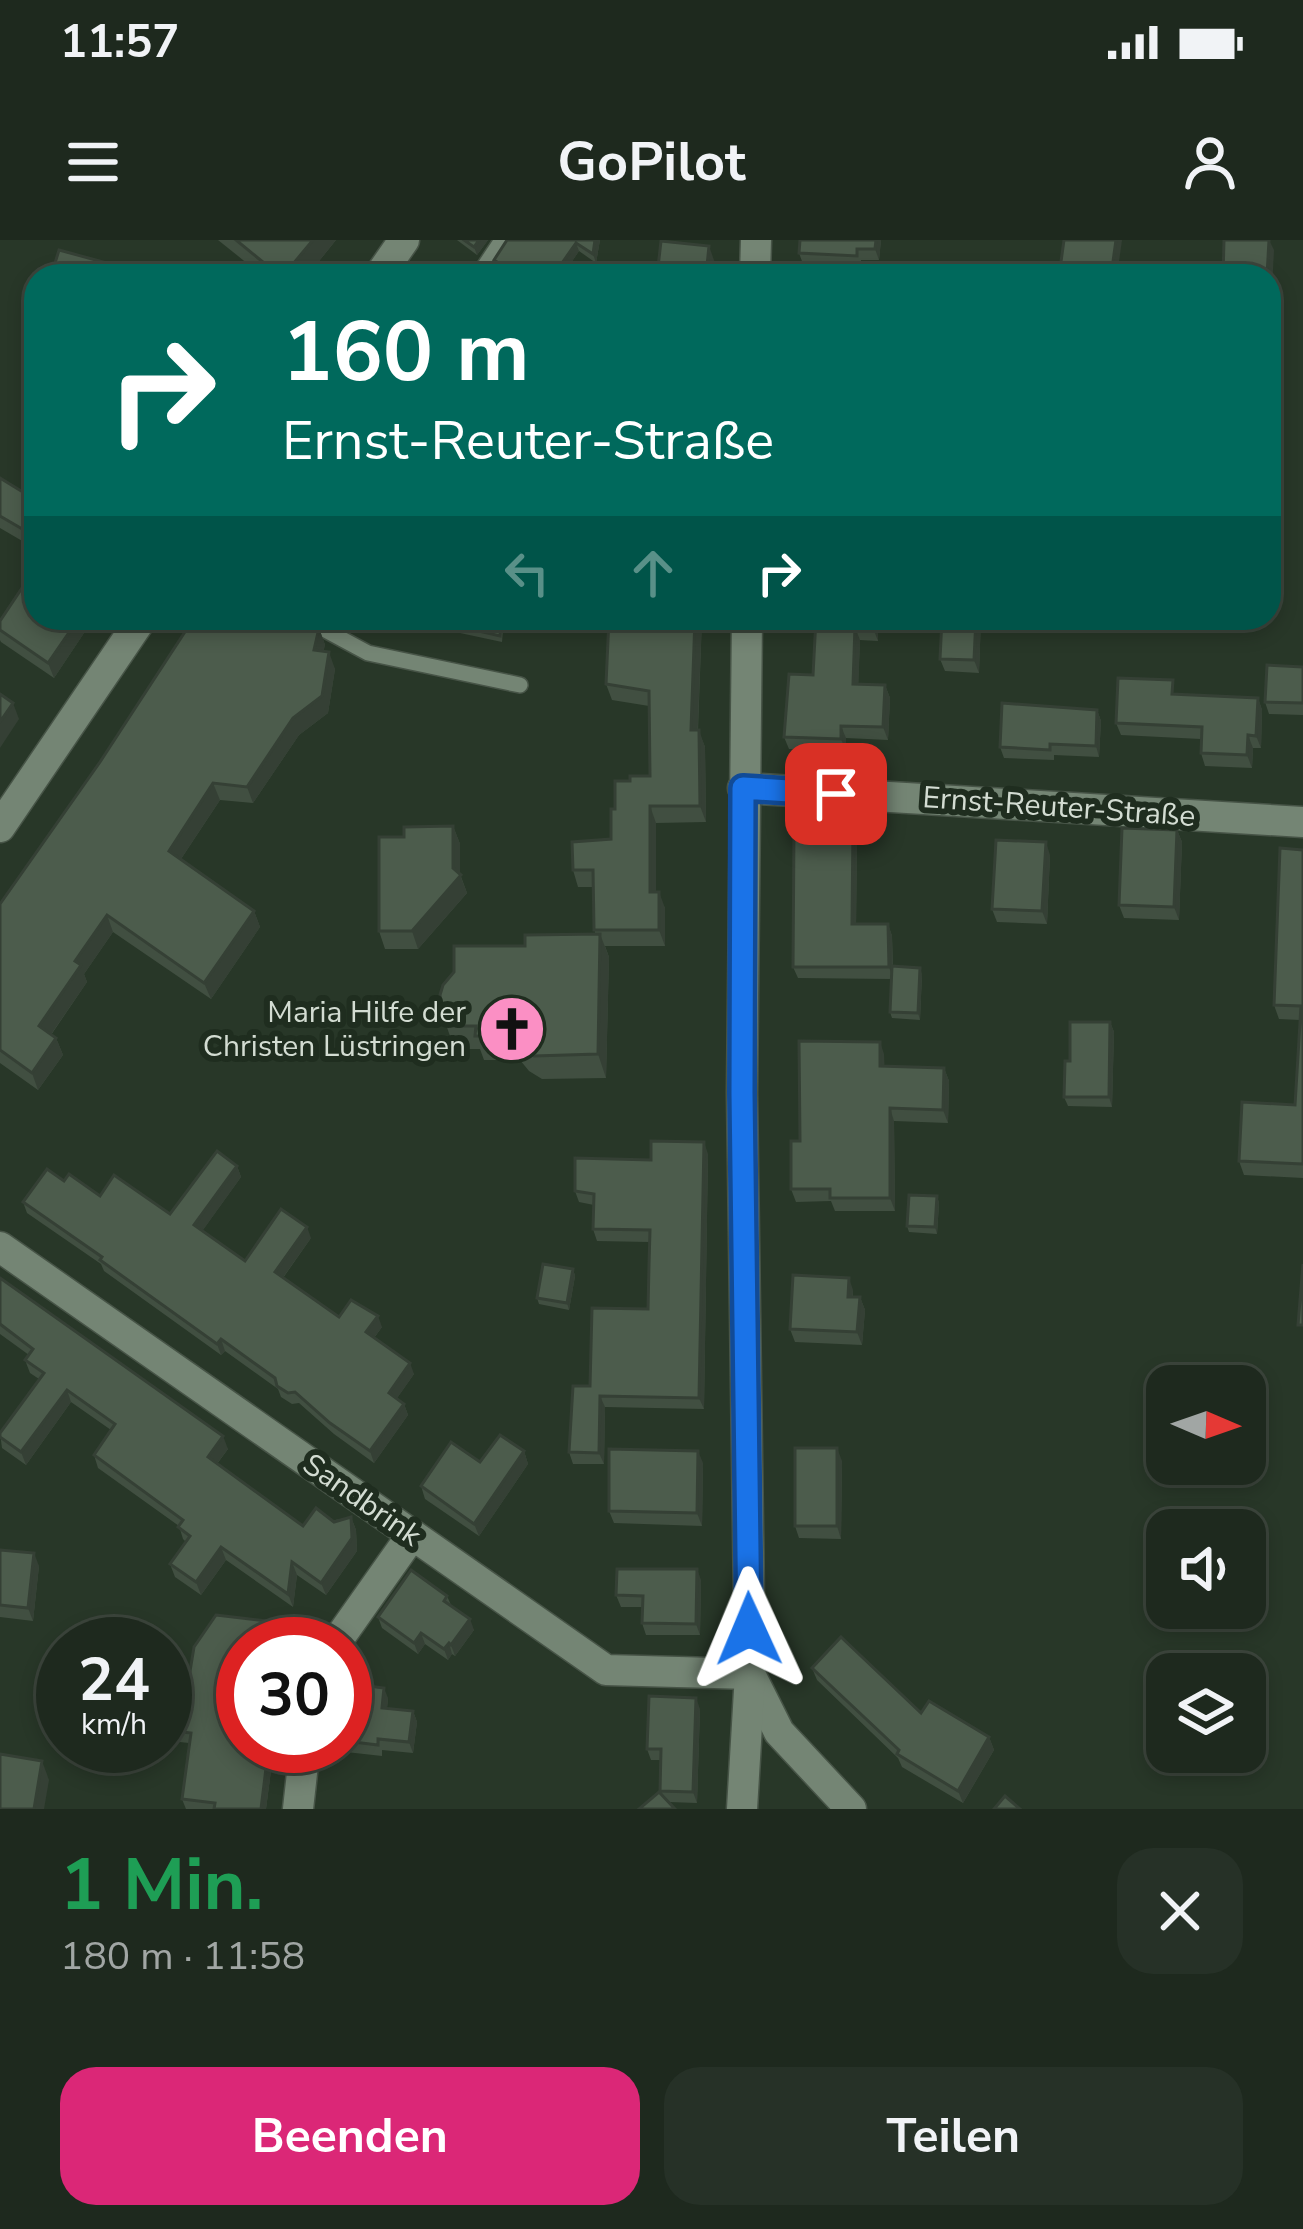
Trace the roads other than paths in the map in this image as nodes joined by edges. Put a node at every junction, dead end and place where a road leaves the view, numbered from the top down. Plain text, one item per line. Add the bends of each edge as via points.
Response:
1 (134, 630) edge
2 (326, 630) edge
3 (747, 630) edge
4 (520, 685) dead end
5 (743, 788) junction
6 (1303, 822) edge
7 (0, 827) edge
8 (0, 1247) edge
9 (412, 1535) junction
10 (354, 1617) edge
11 (750, 1675) junction
12 (302, 1773) edge
13 (298, 1809) edge
14 (742, 1809) edge
15 (851, 1809) edge

1 - 7 street
2 - 4 lane via 368,652
3 - 5 street
5 - 6 street, Ernst-Reuter-Straße
5 - 11 street
8 - 9 street, Sandbrink
9 - 10 street
9 - 11 street, Sandbrink via 606,1670
11 - 14 street
11 - 15 street via 779,1732
12 - 13 street

